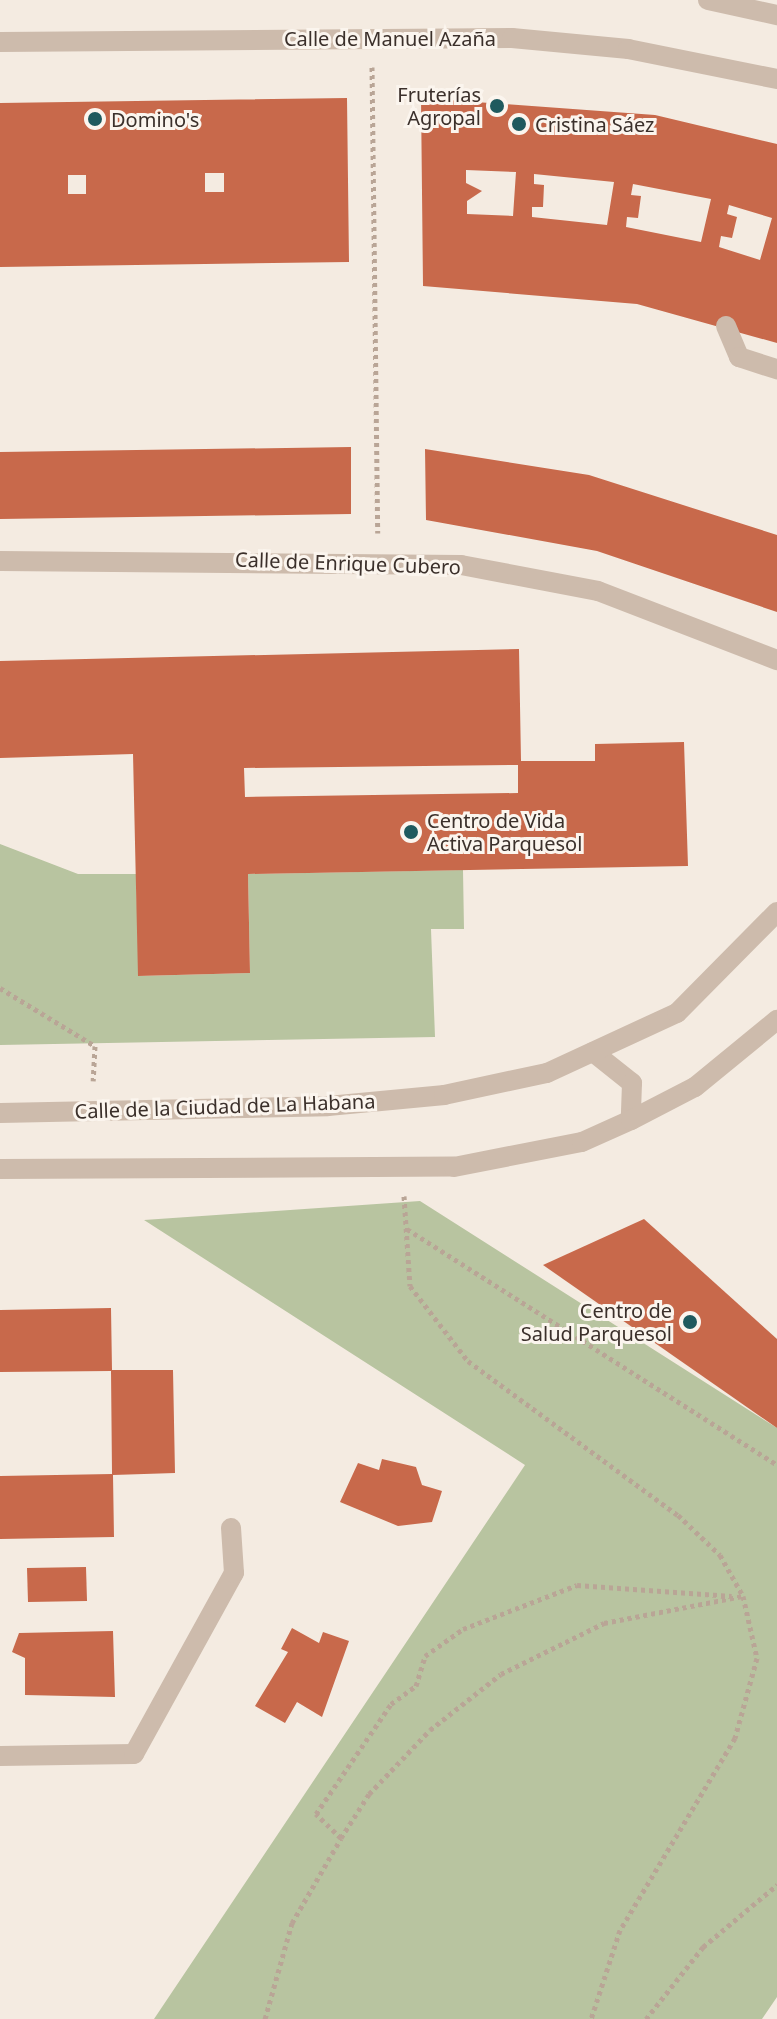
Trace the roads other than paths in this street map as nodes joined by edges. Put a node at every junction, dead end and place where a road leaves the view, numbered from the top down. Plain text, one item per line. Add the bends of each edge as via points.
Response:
1 (708, 0) edge
2 (777, 15) edge
3 (0, 42) edge
4 (777, 79) edge
5 (726, 326) dead end
6 (777, 369) edge
7 (0, 561) edge
8 (777, 660) edge
9 (777, 912) edge
10 (777, 1020) edge
11 (593, 1052) junction
12 (0, 1113) edge
13 (631, 1120) junction
14 (0, 1169) edge
15 (231, 1528) dead end
16 (0, 1756) edge

1 - 2 street
3 - 4 street, Calle de Manuel Azaña via 371,36 628,49
5 - 6 street via 739,357
7 - 8 street, Calle de Enrique Cubero via 461,565 598,591
9 - 11 street, Calle de la Ciudad de La Habana via 677,1013
10 - 13 street via 695,1087
11 - 12 street, Calle de la Ciudad de La Habana via 547,1073 444,1095 328,1106
11 - 13 street via 632,1083
13 - 14 street via 582,1142 454,1167
15 - 16 street via 234,1573 134,1754

